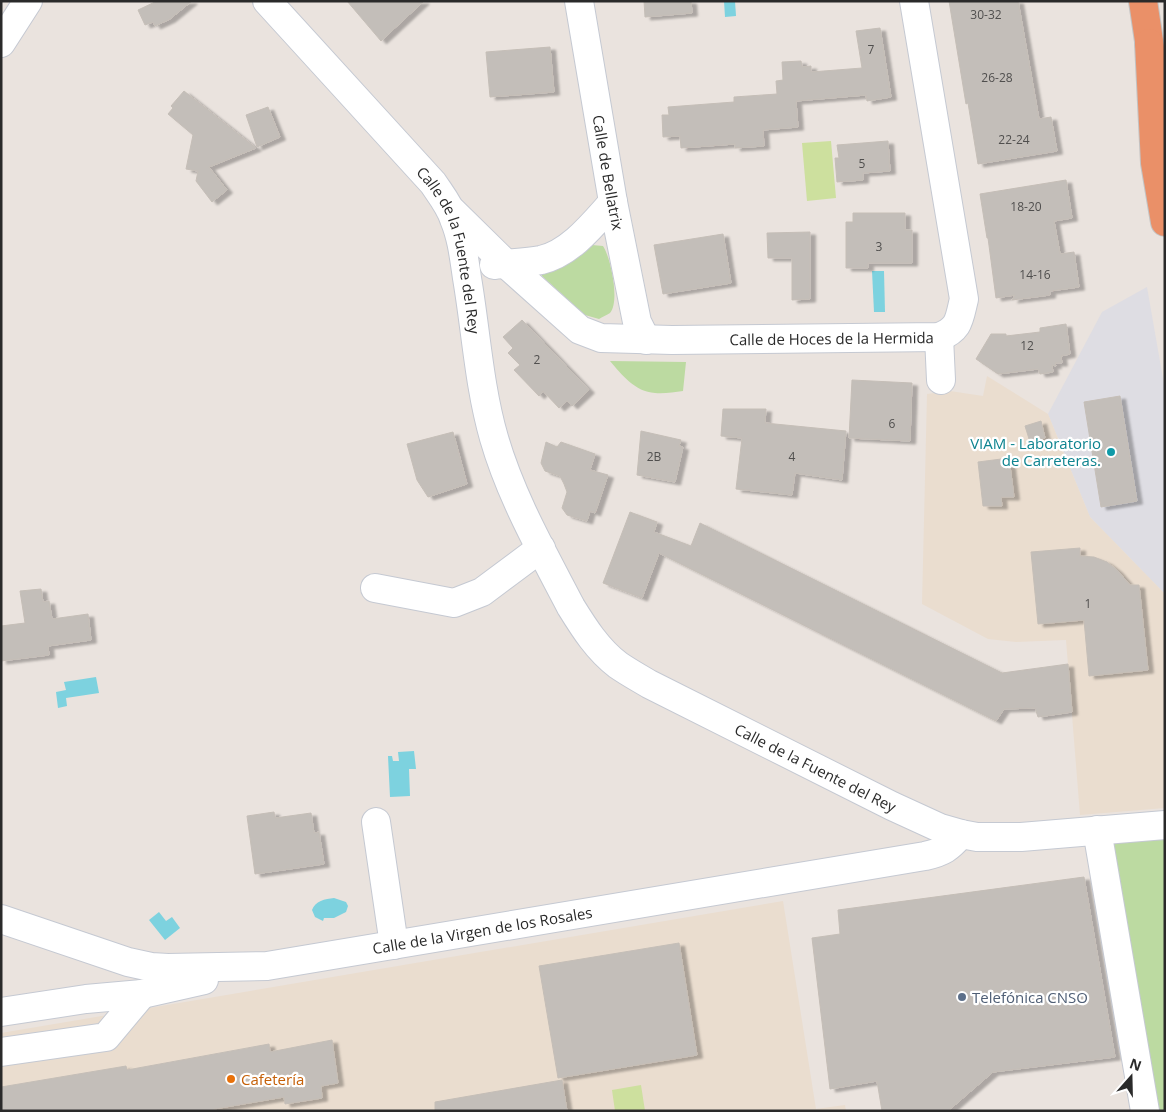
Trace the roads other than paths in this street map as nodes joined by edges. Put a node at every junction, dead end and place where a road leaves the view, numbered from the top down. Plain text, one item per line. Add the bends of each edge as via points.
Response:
1 (28, 1) edge
2 (267, 1) edge
3 (579, 1) edge
4 (914, 1) edge
5 (1142, 1) edge
6 (1, 43) edge
7 (1149, 43) junction
8 (1165, 134) edge
9 (613, 202) junction
10 (450, 210) junction
11 (1165, 222) edge
12 (512, 268) junction
13 (470, 293) junction
14 (939, 337) junction
15 (646, 340) junction
16 (941, 380) dead end
17 (541, 548) junction
18 (375, 588) dead end
19 (376, 822) dead end
20 (1165, 825) edge
21 (1096, 830) junction
22 (961, 834) junction
23 (1, 919) edge
24 (394, 945) junction
25 (98, 952) junction
26 (266, 966) junction
27 (142, 994) junction
28 (86, 999) junction
29 (1, 1012) edge
30 (1, 1052) edge
31 (1145, 1111) edge

1 - 6 street
2 - 10 street, Calle de la Fuente del Rey via 433,184
3 - 9 street, Calle de Bellatrix
4 - 14 street, Calle de Hoces de la Hermida via 964,299 956,326 950,333
5 - 7 highway
7 - 8 highway
7 - 11 highway via 1155,163
9 - 12 street via 591,227 559,252
9 - 15 street, Calle de Bellatrix via 637,322
10 - 12 street, Calle de Hoces de la Hermida
10 - 13 street, Calle de la Fuente del Rey via 458,230
12 - 13 street via 493,265 482,270
12 - 15 street, Calle de Hoces de la Hermida via 580,330 601,338
13 - 17 street, Calle de la Fuente del Rey via 482,386 494,439 507,477
14 - 15 street, Calle de Hoces de la Hermida
14 - 16 street
17 - 18 street via 482,592 454,603
17 - 22 street, Calle de la Fuente del Rey via 570,607 602,651 618,666 892,806
19 - 24 street
20 - 21 street, Calle de la Fuente del Rey
21 - 22 street, Calle de la Fuente del Rey via 1004,838 977,838
21 - 31 street
22 - 24 street, Calle de la Virgen de los Rosales via 940,853 925,856
23 - 25 street, Calle de la Virgen de los Rosales
24 - 26 street, Calle de la Virgen de los Rosales
25 - 26 street, Calle de la Virgen de los Rosales via 151,967
25 - 28 street via 98,981
26 - 27 street
27 - 28 street
27 - 30 street via 106,1037
28 - 29 street

